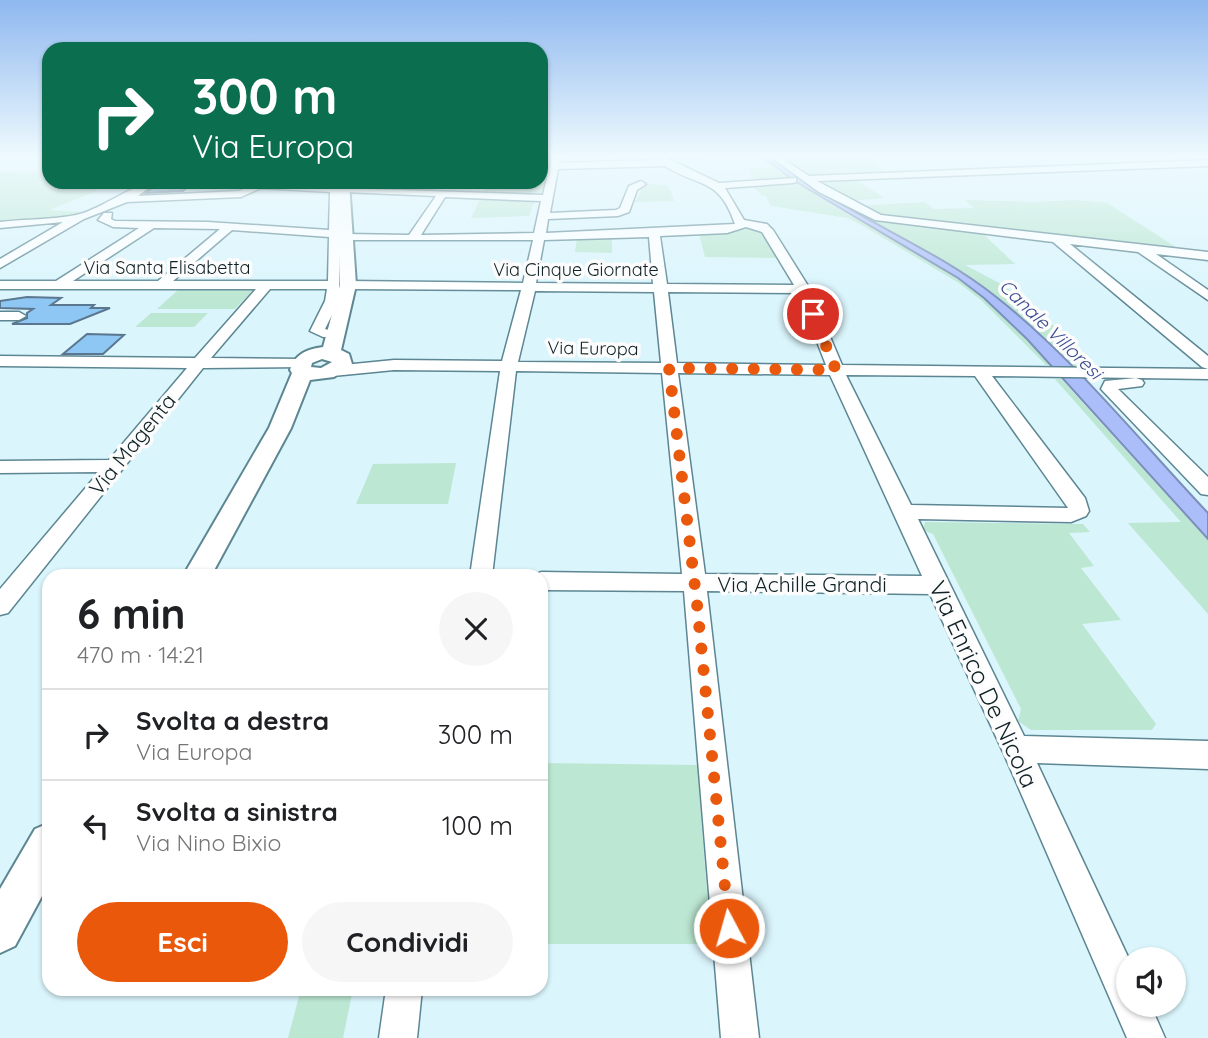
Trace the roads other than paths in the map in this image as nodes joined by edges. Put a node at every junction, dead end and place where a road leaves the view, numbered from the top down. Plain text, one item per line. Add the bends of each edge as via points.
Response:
1 (115, 203) edge
2 (122, 203) edge
3 (339, 203) edge
4 (436, 203) edge
5 (546, 203) edge
6 (627, 203) edge
7 (729, 203) edge
8 (847, 203) edge
9 (108, 215) junction
10 (544, 216) junction
11 (80, 217) junction
12 (741, 223) junction
13 (0, 225) edge
14 (151, 225) junction
15 (229, 227) junction
16 (654, 233) junction
17 (340, 235) junction
18 (540, 236) junction
19 (412, 239) junction
20 (1057, 239) junction
21 (1140, 248) junction
22 (1208, 256) edge
23 (0, 264) edge
24 (60, 284) junction
25 (162, 284) junction
26 (267, 284) junction
27 (0, 285) edge
28 (529, 286) junction
29 (659, 288) junction
30 (803, 289) junction
31 (342, 291) junction
32 (1208, 296) edge
33 (0, 316) edge
34 (19, 316) dead end
35 (322, 360) junction
36 (0, 361) edge
37 (199, 363) junction
38 (1208, 364) edge
39 (509, 366) junction
40 (669, 368) junction
41 (836, 370) junction
42 (980, 372) junction
43 (1208, 374) edge
44 (1208, 383) edge
45 (0, 467) edge
46 (113, 467) junction
47 (1208, 489) edge
48 (904, 512) junction
49 (201, 569) edge
50 (482, 569) edge
51 (548, 581) edge
52 (693, 583) junction
53 (937, 585) junction
54 (8, 586) edge
55 (0, 606) edge
56 (1016, 749) junction
57 (1208, 755) edge
58 (42, 856) edge
59 (0, 931) edge
60 (1116, 970) edge
61 (403, 996) edge
62 (1137, 1017) edge
63 (397, 1038) edge
64 (740, 1038) edge
65 (1146, 1038) edge

1 - 11 street
2 - 9 street
3 - 17 main road
4 - 19 street
5 - 10 street
6 - 10 street via 618,214
7 - 12 street
8 - 20 street via 879,218
9 - 11 street
9 - 14 street via 104,220 109,223
10 - 18 street
11 - 13 street
11 - 23 street
12 - 16 street via 727,230
12 - 30 street, Via Enrico De Nicola via 767,230
14 - 15 street
14 - 24 street
15 - 17 street
15 - 25 street
16 - 18 street
16 - 29 street
17 - 19 street
17 - 31 main road
18 - 19 street
18 - 28 street
20 - 21 street
20 - 38 street
21 - 22 street
21 - 32 street
24 - 25 street, Via Santa Elisabetta
24 - 27 street, Via Santa Elisabetta
25 - 26 street, Via Santa Elisabetta
26 - 31 street, Via Santa Elisabetta
26 - 37 street, Via Magenta
28 - 29 street, Via Cinque Giornate
28 - 31 street, Via Cinque Giornate
28 - 39 street
29 - 30 street, Via Cinque Giornate
29 - 40 street
30 - 41 street, Via Enrico De Nicola
31 - 35 main road
33 - 34 street
35 - 37 street, Via Europa
35 - 39 street, Via Europa
35 - 49 main road
36 - 37 street, Via Europa
37 - 46 street, Via Magenta
39 - 40 street, Via Europa
39 - 50 street
40 - 41 street, Via Europa
40 - 52 street
41 - 42 street, Via Europa
41 - 48 street, Via Enrico De Nicola
42 - 43 street, Via Europa
42 - 48 street via 1079,510 1072,515
44 - 47 street via 1119,383 1109,388
45 - 46 street
46 - 54 street, Via Magenta
48 - 53 street, Via Enrico De Nicola
51 - 52 street, Via Achille Grandi
52 - 53 street, Via Achille Grandi
52 - 64 street
53 - 56 street, Via Enrico De Nicola
54 - 55 street, Via Magenta
56 - 57 street
56 - 60 street, Via Enrico De Nicola
58 - 59 main road
61 - 63 street
62 - 65 street

